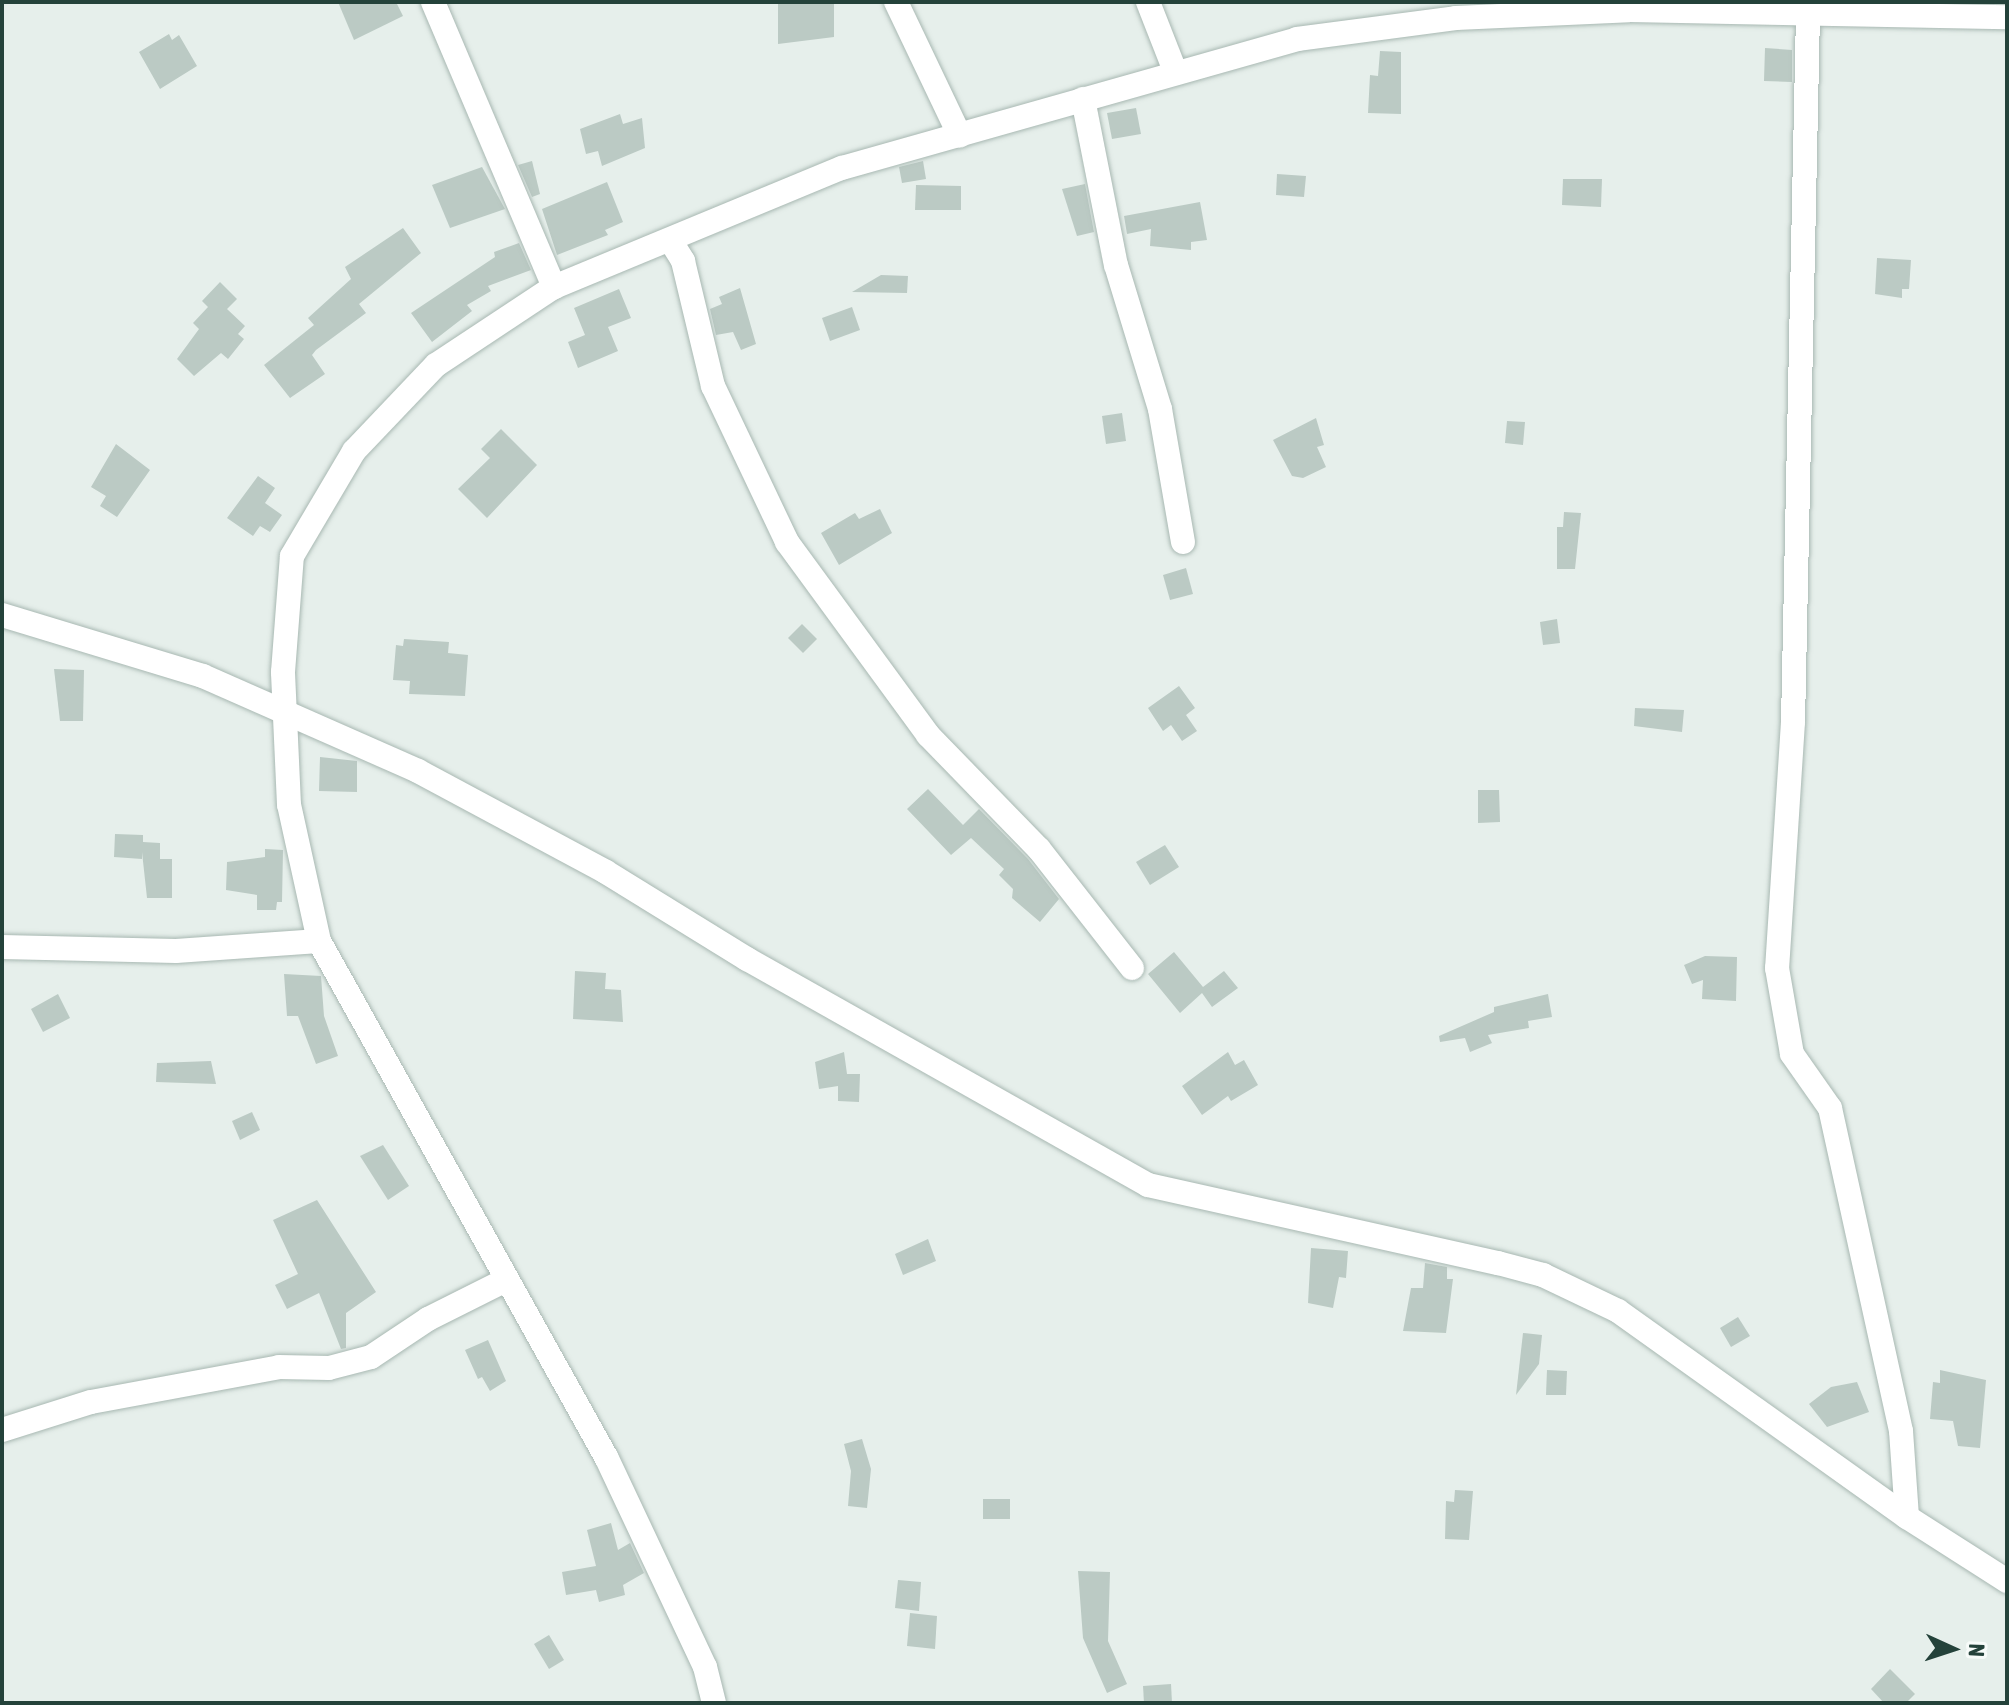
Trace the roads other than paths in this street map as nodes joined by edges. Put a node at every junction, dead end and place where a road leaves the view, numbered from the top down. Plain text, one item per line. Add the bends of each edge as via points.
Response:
1 (433, 2) edge
2 (896, 2) edge
3 (1148, 2) edge
4 (1808, 13) junction
5 (2007, 17) edge
6 (1175, 71) junction
7 (1083, 99) junction
8 (960, 136) junction
9 (670, 240) junction
10 (554, 287) junction
11 (1183, 542) dead end
12 (2, 615) edge
13 (281, 708) junction
14 (319, 941) junction
15 (2, 947) edge
16 (1132, 968) dead end
17 (506, 1280) junction
18 (2, 1430) edge
19 (1907, 1517) junction
20 (2007, 1581) edge
21 (714, 1703) edge

1 - 10 street
2 - 8 street
3 - 6 street
4 - 5 street
4 - 6 street via 1629,10 1456,18 1297,39
4 - 19 street via 1793,722 1777,968 1792,1054 1830,1108 1901,1431
6 - 7 street
7 - 8 street
7 - 11 street via 1116,265 1160,409
8 - 9 street via 842,168
9 - 10 street
9 - 16 street via 683,261 713,386 787,542 928,735 1039,849
10 - 13 street via 436,365 354,451 292,556
12 - 13 street via 203,676
13 - 14 street via 289,805
13 - 19 street via 418,771 606,872 747,959 1148,1185 1543,1275 1618,1311
14 - 15 street via 176,951
14 - 17 street
17 - 18 street via 428,1319 371,1357 329,1368 279,1367 91,1402
17 - 21 street via 639,1524 705,1667
19 - 20 street

